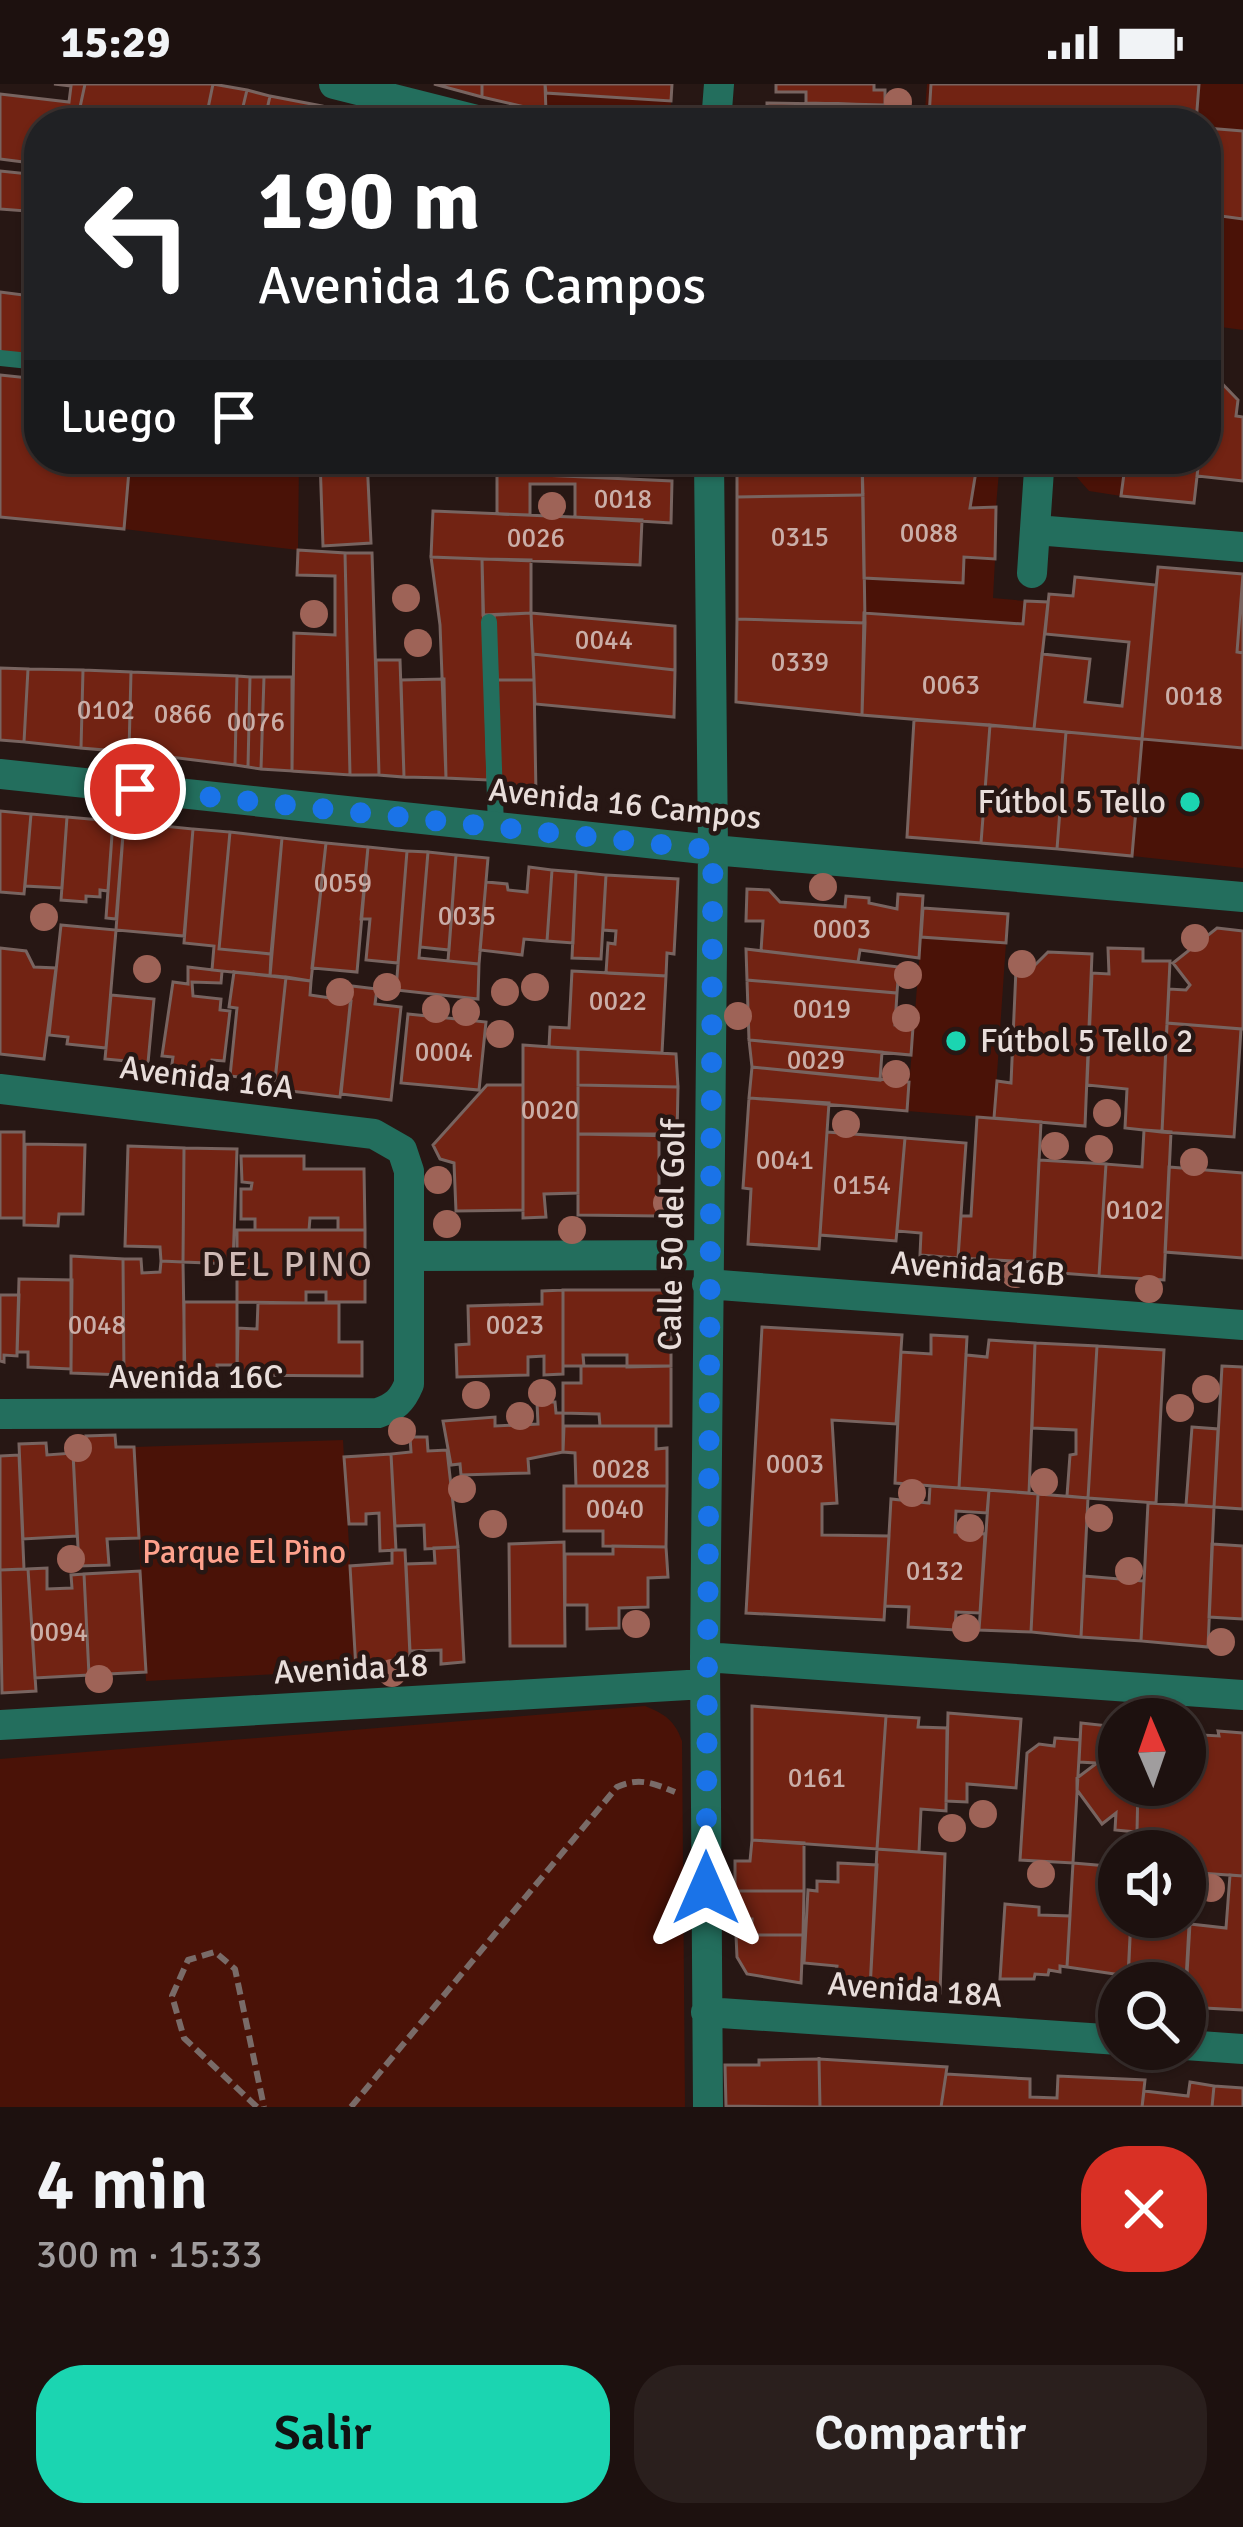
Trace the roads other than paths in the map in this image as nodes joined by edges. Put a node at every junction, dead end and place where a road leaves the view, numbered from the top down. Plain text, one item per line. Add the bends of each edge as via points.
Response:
1 (334, 84) edge
2 (429, 108) edge
3 (709, 474) edge
4 (1040, 474) edge
5 (1036, 530) junction
6 (1243, 548) edge
7 (1032, 573) dead end
8 (489, 622) dead end
9 (0, 774) edge
10 (496, 827) junction
11 (713, 850) junction
12 (1243, 897) edge
13 (0, 1089) edge
14 (410, 1256) junction
15 (708, 1270) junction
16 (1243, 1325) edge
17 (0, 1414) edge
18 (705, 1671) junction
19 (1243, 1695) edge
20 (0, 1725) edge
21 (706, 2012) junction
22 (1098, 2039) edge
23 (1206, 2046) edge
24 (1243, 2049) edge
25 (708, 2107) edge

1 - 2 street
3 - 11 street, Calle 50 del Golf
4 - 5 street
5 - 6 street
5 - 7 street
8 - 10 lane
9 - 10 street, Avenida 16 Campos
10 - 11 street, Avenida 16 Campos
11 - 12 street, Avenida 16 Campos
11 - 15 street, Calle 50 del Golf
13 - 14 street, Avenida 16A via 374,1134 402,1150 409,1171
14 - 15 street, Avenida 16B
14 - 17 street, Avenida 16C via 409,1384 392,1408
15 - 16 street, Avenida 16B
15 - 18 street, Calle 50 del Golf
18 - 19 street, Avenida 18
18 - 20 street, Avenida 18
18 - 21 street, Calle 50 del Golf
21 - 22 street, Avenida 18A
21 - 25 street, Calle 50 del Golf
23 - 24 street

